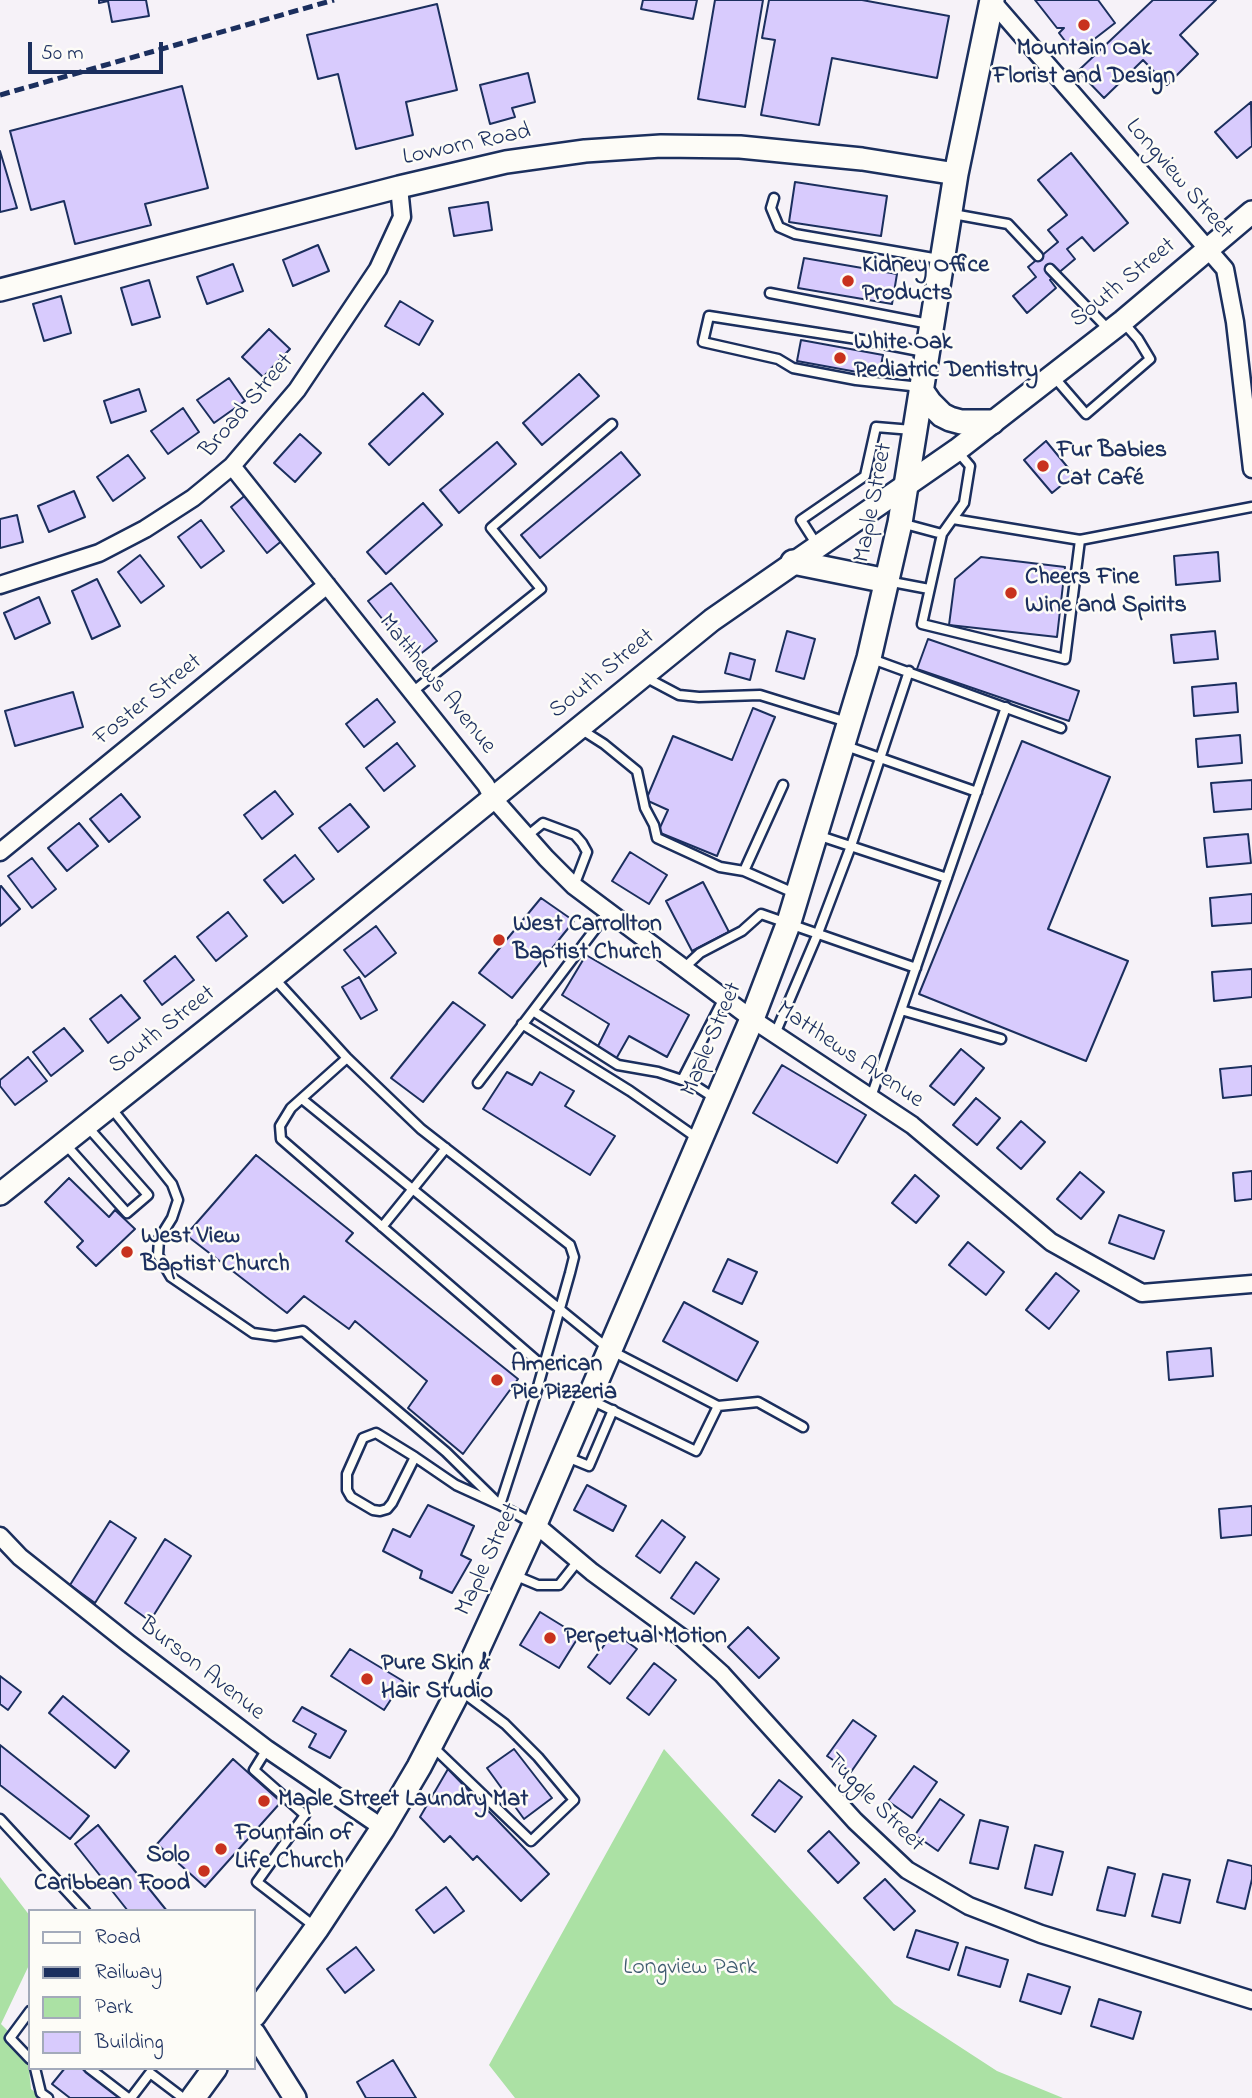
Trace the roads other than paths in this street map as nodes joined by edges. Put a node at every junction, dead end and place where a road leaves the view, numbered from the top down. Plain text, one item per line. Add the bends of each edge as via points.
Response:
1 (991, 0) edge
2 (956, 174) junction
3 (399, 187) junction
4 (774, 198) dead end
5 (1252, 212) edge
6 (950, 214) junction
7 (1207, 249) junction
8 (1038, 256) dead end
9 (942, 260) junction
10 (1050, 269) dead end
11 (0, 290) edge
12 (770, 293) dead end
13 (932, 324) junction
14 (1116, 326) junction
15 (927, 353) junction
16 (1052, 375) junction
17 (922, 389) junction
18 (992, 422) junction
19 (612, 424) dead end
20 (915, 430) junction
21 (957, 450) junction
22 (232, 466) junction
23 (1252, 470) edge
24 (906, 485) junction
25 (1252, 507) edge
26 (953, 519) junction
27 (900, 523) junction
28 (942, 534) junction
29 (1080, 540) junction
30 (818, 546) junction
31 (793, 562) junction
32 (887, 581) junction
33 (0, 585) edge
34 (327, 585) junction
35 (929, 589) junction
36 (869, 658) junction
37 (909, 671) junction
38 (643, 676) junction
39 (411, 693) junction
40 (1006, 707) junction
41 (1061, 728) dead end
42 (579, 729) junction
43 (847, 734) junction
44 (881, 758) junction
45 (783, 785) dead end
46 (977, 792) junction
47 (494, 797) junction
48 (817, 835) junction
49 (527, 836) junction
50 (851, 846) junction
51 (0, 852) edge
52 (744, 871) junction
53 (947, 878) junction
54 (574, 886) junction
55 (798, 895) junction
56 (608, 912) junction
57 (789, 922) junction
58 (818, 933) junction
59 (685, 967) junction
60 (916, 968) junction
61 (273, 977) junction
62 (724, 998) junction
63 (901, 1010) junction
64 (533, 1011) junction
65 (752, 1019) junction
66 (522, 1024) junction
67 (775, 1034) junction
68 (1001, 1039) dead end
69 (347, 1058) junction
70 (682, 1080) junction
71 (478, 1083) dead end
72 (871, 1097) junction
73 (302, 1099) junction
74 (717, 1099) junction
75 (110, 1106) junction
76 (86, 1125) junction
77 (700, 1139) junction
78 (64, 1143) junction
79 (446, 1148) junction
80 (413, 1189) junction
81 (0, 1194) edge
82 (382, 1227) junction
83 (1252, 1283) edge
84 (560, 1310) junction
85 (610, 1350) junction
86 (544, 1367) junction
87 (589, 1399) junction
88 (718, 1406) junction
89 (613, 1410) junction
90 (803, 1427) dead end
91 (564, 1456) junction
92 (415, 1457) junction
93 (500, 1505) junction
94 (535, 1524) junction
95 (0, 1536) edge
96 (578, 1561) junction
97 (512, 1574) junction
98 (459, 1690) junction
99 (430, 1745) junction
100 (267, 1749) junction
101 (0, 1819) edge
102 (383, 1828) junction
103 (83, 1909) edge
104 (317, 1928) junction
105 (1252, 2000) edge
106 (256, 2012) edge
107 (28, 2014) edge
108 (256, 2036) edge
109 (28, 2057) edge
110 (35, 2070) edge
111 (92, 2070) edge
112 (213, 2070) edge
113 (147, 2071) edge
114 (48, 2098) edge
115 (130, 2098) edge
116 (183, 2098) edge
117 (192, 2098) edge
118 (295, 2098) edge

1 - 2 main road, Maple Street
1 - 7 street, Longview Street
2 - 3 street, Lovvorn Road via 862,159 661,146 506,162
2 - 6 main road, Maple Street
3 - 11 street, Lovvorn Road
3 - 22 street, Broad Street via 402,217 378,269 298,390
4 - 9 lane via 771,208 779,227 795,234
5 - 7 street, South Street
6 - 8 lane via 1008,224
6 - 9 main road, Maple Street
7 - 14 street, South Street
7 - 23 street, Longview Street via 1225,269
9 - 13 main road, Maple Street
10 - 14 lane
12 - 13 lane
13 - 15 main road, Maple Street
14 - 16 street, South Street
14 - 16 lane via 1139,339 1150,359 1086,414
15 - 17 main road, Maple Street
15 - 17 lane via 709,316 703,342 778,359 793,368
16 - 18 street, South Street
17 - 18 main road via 930,403 950,419
17 - 20 main road, Maple Street
18 - 21 street, South Street
19 - 39 lane via 491,528 541,589
20 - 24 main road, Maple Street
20 - 30 lane via 876,427 864,476 801,520
21 - 24 street, South Street
21 - 26 lane via 970,466 964,503
22 - 33 street, Broad Street via 145,529 99,553
22 - 34 street, Matthews Avenue
24 - 27 main road, Maple Street
24 - 30 street, South Street
25 - 29 lane
26 - 28 lane
26 - 29 lane
27 - 28 lane
27 - 32 main road, Maple Street
28 - 35 lane
29 - 35 lane via 1065,659 922,624
30 - 31 street, South Street
31 - 32 main road
31 - 38 street, South Street
32 - 35 lane
32 - 36 main road, Maple Street
34 - 39 street, Matthews Avenue
34 - 51 street, Foster Street
36 - 37 lane
36 - 43 main road, Maple Street
37 - 40 lane
37 - 44 lane
38 - 42 street, South Street
38 - 43 lane via 678,695 760,695
39 - 47 street, Matthews Avenue
40 - 41 lane
40 - 46 lane
42 - 47 street, South Street
42 - 52 lane via 637,771 657,838 720,867
43 - 44 lane
43 - 48 main road, Maple Street
44 - 46 lane
44 - 50 lane
45 - 52 lane
46 - 53 lane
47 - 49 street, Matthews Avenue
47 - 61 street, South Street
48 - 50 lane
48 - 55 main road, Maple Street
49 - 54 street, Matthews Avenue
49 - 54 lane via 543,823 582,842 587,852
50 - 53 lane
50 - 58 lane
52 - 55 lane
53 - 60 lane
54 - 56 street, Matthews Avenue
55 - 57 main road, Maple Street
56 - 59 street, Matthews Avenue
56 - 64 lane
57 - 58 lane
57 - 59 lane via 761,914
57 - 65 main road, Maple Street
58 - 60 lane
58 - 67 lane
59 - 62 street, Matthews Avenue
60 - 63 lane
61 - 69 lane
61 - 75 street, South Street
62 - 65 street, Matthews Avenue
62 - 70 lane
63 - 68 lane
63 - 72 lane
64 - 66 lane
64 - 70 lane via 618,1065
65 - 67 street, Matthews Avenue
65 - 74 main road, Maple Street
66 - 71 lane
66 - 77 lane
67 - 72 street, Matthews Avenue
69 - 73 lane
69 - 79 lane
70 - 74 lane
72 - 83 street, Matthews Avenue via 912,1125 1051,1242 1142,1293
73 - 80 lane
73 - 82 lane via 280,1126 281,1139
74 - 77 main road, Maple Street
75 - 76 street, South Street
75 - 93 lane via 172,1184 178,1200 159,1238 158,1255 171,1277 253,1333 275,1336 303,1331 446,1452
76 - 78 street, South Street
76 - 78 lane via 148,1195 127,1213
77 - 85 main road, Maple Street
78 - 81 street, South Street
79 - 80 lane
79 - 84 lane via 570,1245 574,1257
80 - 82 lane
80 - 84 lane
82 - 86 lane
84 - 85 lane
84 - 86 lane
85 - 87 main road, Maple Street
85 - 88 lane
86 - 93 lane
87 - 89 lane
87 - 91 main road, Maple Street
88 - 89 lane via 696,1451
88 - 90 lane via 758,1402
89 - 91 lane via 589,1466
91 - 94 main road, Maple Street
92 - 92 lane via 376,1433 370,1434 363,1438 347,1474 346,1490 373,1510 387,1509
92 - 93 lane via 456,1485
93 - 94 lane
94 - 96 street, Tuggle Street
94 - 97 main road, Maple Street
95 - 100 street, Burson Avenue via 42,1574
96 - 97 lane via 559,1585 538,1585
96 - 105 street, Tuggle Street via 681,1637 722,1674 855,1821 907,1870 969,1906 1041,1934
97 - 98 main road, Maple Street
98 - 99 main road, Maple Street
98 - 99 lane via 505,1724 574,1800 531,1841
99 - 102 main road, Maple Street
100 - 102 street, Burson Avenue
100 - 104 lane via 254,1770 305,1815 257,1882
101 - 103 lane
102 - 104 main road, Maple Street
104 - 106 main road, Maple Street
107 - 109 lane via 10,2038
108 - 118 street
110 - 114 lane via 41,2093
111 - 115 lane
112 - 117 main road
113 - 115 lane
113 - 116 lane

